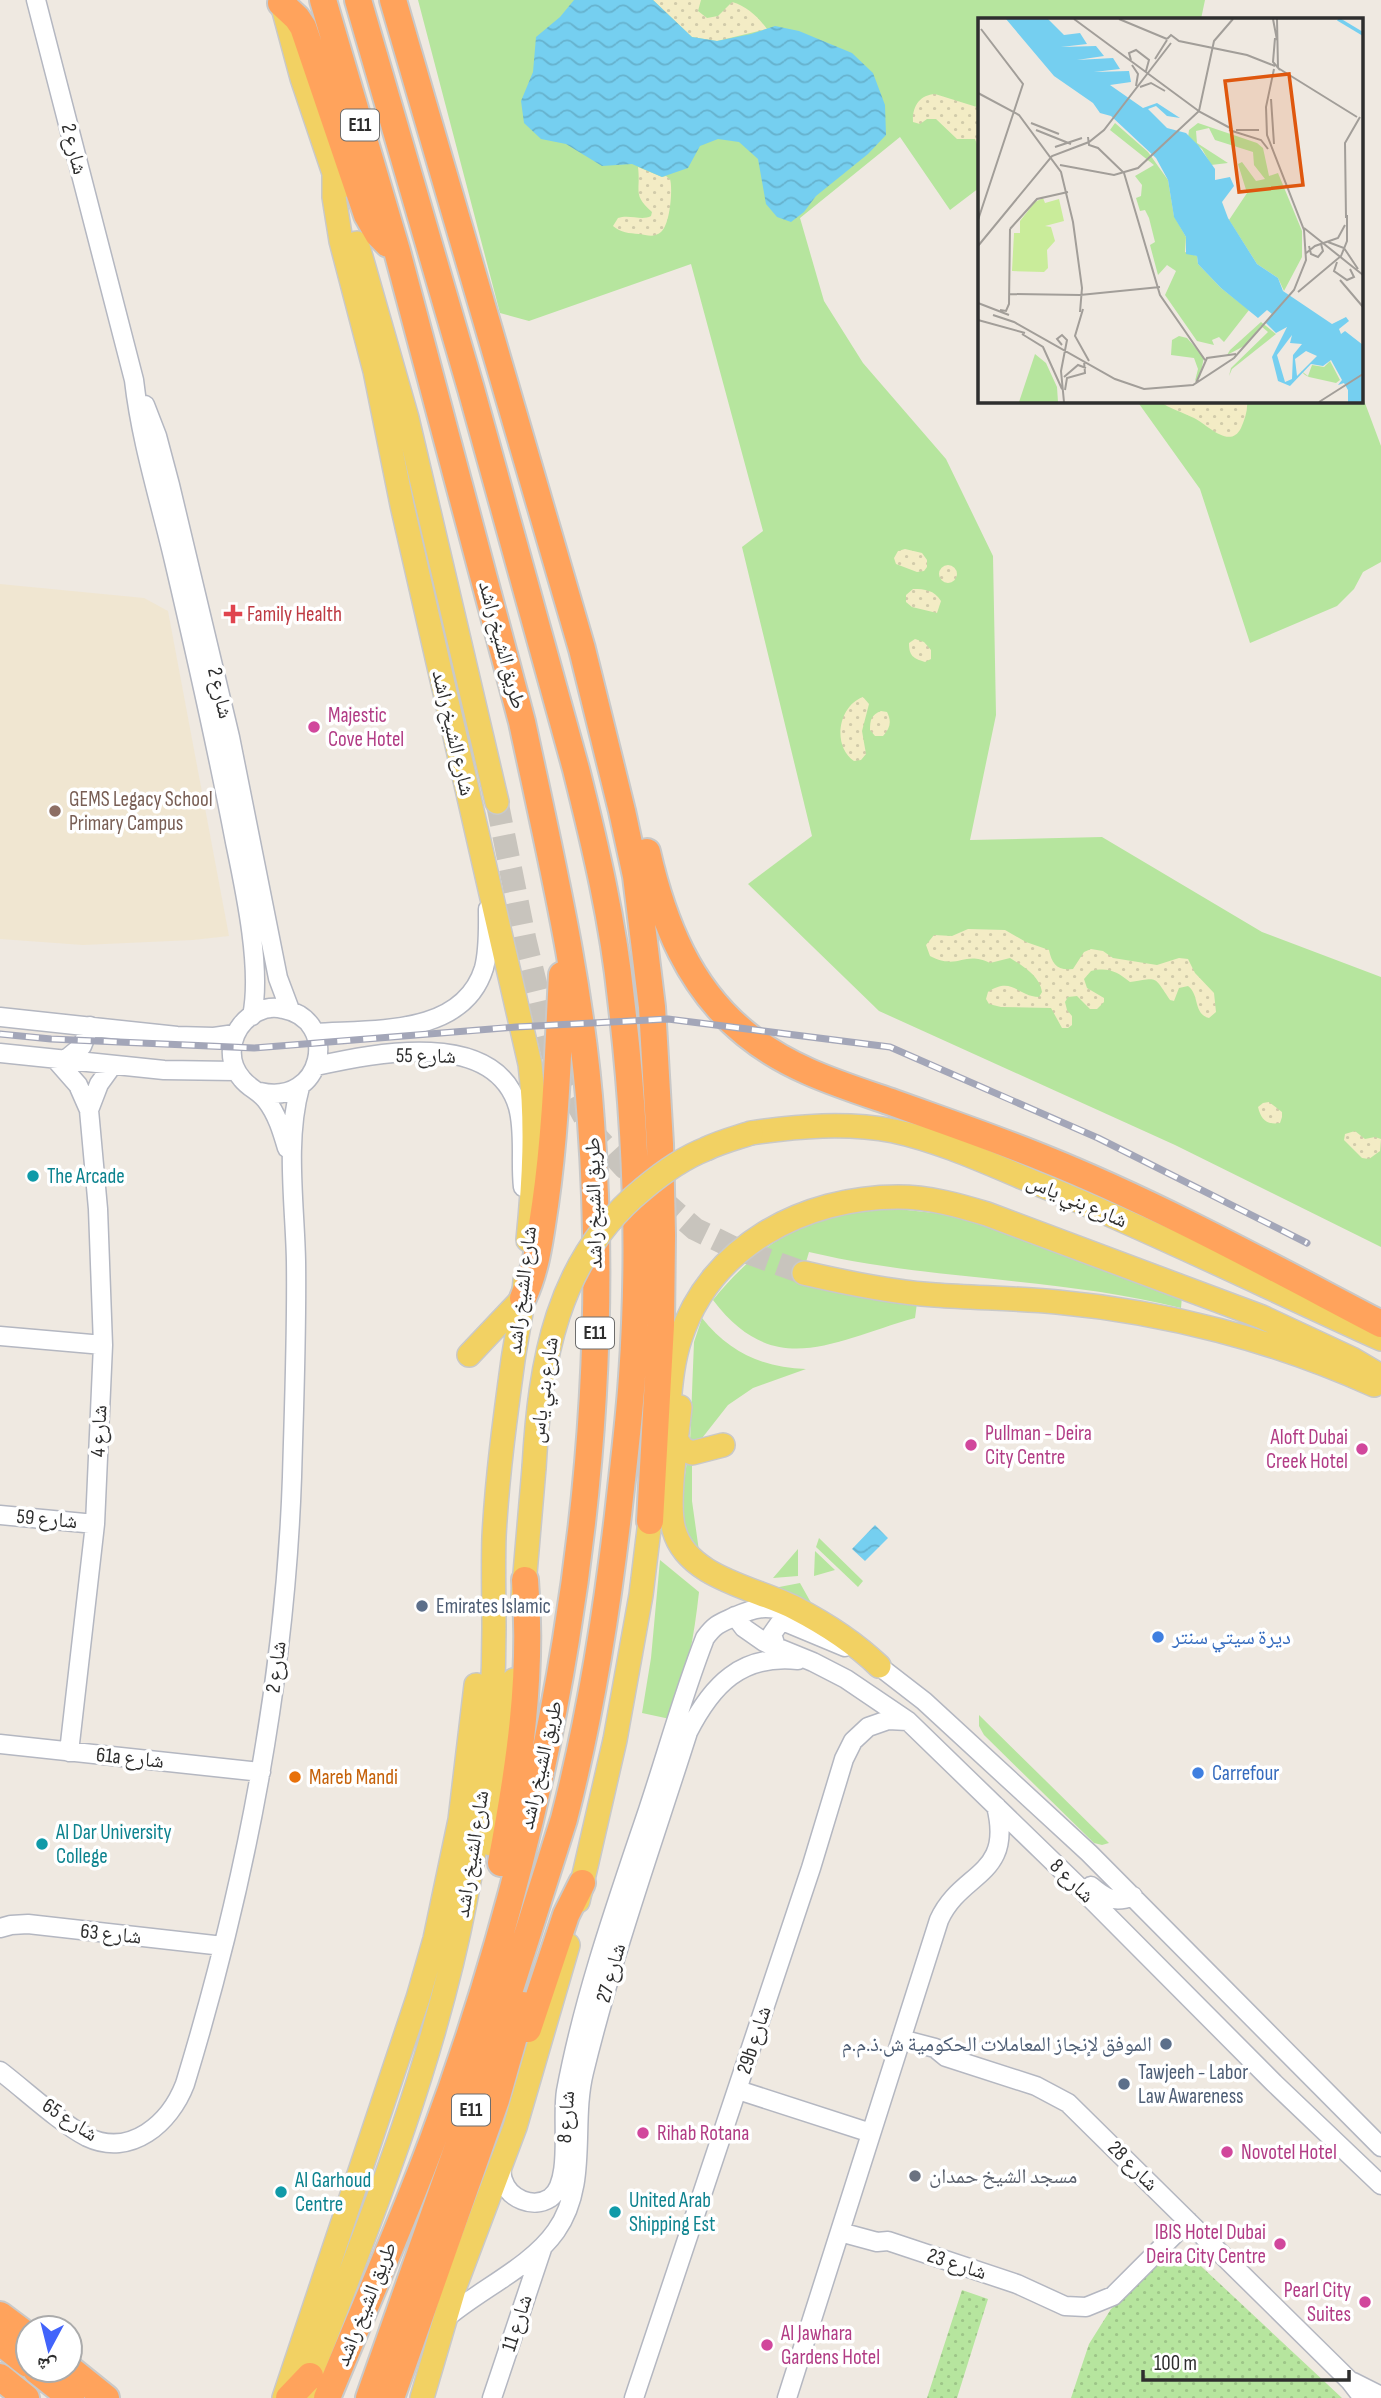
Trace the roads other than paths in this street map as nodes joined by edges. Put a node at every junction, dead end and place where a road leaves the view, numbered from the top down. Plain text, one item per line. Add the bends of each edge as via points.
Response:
1 (36, 0) edge
2 (323, 0) edge
3 (358, 0) edge
4 (393, 0) edge
5 (281, 1) edge
6 (334, 174) junction
7 (397, 251) junction
8 (134, 380) junction
9 (582, 649) junction
10 (606, 747) junction
11 (497, 802) tunnel mouth
12 (489, 891) junction
13 (564, 927) junction
14 (621, 999) junction
15 (289, 1010) junction
16 (252, 1016) junction
17 (0, 1017) edge
18 (90, 1026) junction
19 (315, 1033) junction
20 (235, 1034) junction
21 (0, 1053) edge
22 (61, 1060) junction
23 (112, 1066) junction
24 (316, 1066) junction
25 (236, 1071) junction
26 (300, 1087) junction
27 (260, 1092) junction
28 (89, 1110) junction
29 (293, 1175) junction
30 (529, 1228) junction
31 (804, 1273) tunnel mouth
32 (523, 1298) junction
33 (693, 1311) junction
34 (1381, 1324) edge
35 (0, 1336) edge
36 (1381, 1339) edge
37 (66, 1342) junction
38 (103, 1345) junction
39 (469, 1355) dead end
40 (1381, 1376) edge
41 (101, 1377) junction
42 (1381, 1388) edge
43 (677, 1441) junction
44 (723, 1445) dead end
45 (0, 1515) edge
46 (650, 1521) junction
47 (95, 1524) junction
48 (525, 1580) junction
49 (493, 1596) junction
50 (736, 1616) junction
51 (776, 1647) junction
52 (871, 1661) junction
53 (813, 1662) junction
54 (908, 1721) junction
55 (0, 1744) edge
56 (69, 1752) junction
57 (261, 1772) junction
58 (981, 1790) junction
59 (996, 1806) junction
60 (564, 1819) junction
61 (582, 1883) junction
62 (1133, 1896) junction
63 (502, 1926) junction
64 (0, 1928) edge
65 (223, 1946) junction
66 (900, 2044) junction
67 (425, 2067) junction
68 (0, 2071) edge
69 (738, 2090) junction
70 (496, 2100) junction
71 (1317, 2123) junction
72 (872, 2133) junction
73 (147, 2134) joint
74 (1381, 2147) edge
75 (501, 2164) junction
76 (1381, 2169) edge
77 (1381, 2185) edge
78 (1185, 2218) junction
79 (841, 2227) junction
80 (542, 2248) junction
81 (444, 2320) junction
82 (0, 2342) edge
83 (14, 2353) edge
84 (499, 2375) junction
85 (0, 2377) edge
86 (84, 2380) edge
87 (1350, 2381) junction
88 (54, 2384) edge
89 (306, 2387) edge
90 (1381, 2396) edge
91 (26, 2398) edge
92 (71, 2398) edge
93 (106, 2398) edge
94 (286, 2398) edge
95 (327, 2398) edge
96 (369, 2398) edge
97 (391, 2398) edge
98 (422, 2398) edge
99 (492, 2398) edge
100 (505, 2398) edge
101 (634, 2398) edge
102 (787, 2398) edge
103 (1363, 2398) edge

1 - 8 street, شارع 2
2 - 7 highway, طريق الشيخ راشد / E11
3 - 14 highway, طريق الشيخ راشد / E11 via 576,769 602,883
4 - 9 highway
5 - 6 main road
5 - 7 highway via 307,37 367,215 378,234
6 - 11 main road via 391,357
6 - 12 main road, شارع الشيخ راشد via 337,219 375,371
7 - 13 highway, طريق الشيخ راشد / E11 via 522,722
8 - 15 street, شارع 2 via 157,436 182,534 230,737 278,978
8 - 16 street, شارع 2 via 239,864 256,982
9 - 10 highway
9 - 34 highway via 607,699 668,926 700,985 745,1034 802,1070 989,1136 1106,1185
10 - 14 highway via 607,786 630,934
10 - 46 highway via 636,876 652,1007 660,1144 661,1325
12 - 19 street, شارع 55 via 484,969 458,1006 439,1019 415,1025
12 - 30 main road, شارع الشيخ راشد via 533,1092 535,1149
13 - 32 highway via 554,1132 537,1258
13 - 63 highway, طريق الشيخ راشد / E11 via 582,1034 594,1165 590,1437 560,1677
14 - 60 highway, طريق الشيخ راشد / E11 via 636,1209 632,1377 602,1641
15 - 16 street via 267,1009
15 - 19 street via 309,1023
16 - 20 street
17 - 18 street
18 - 20 street via 177,1036
18 - 22 street via 75,1055
19 - 24 street
20 - 25 street
21 - 22 street
22 - 23 street
22 - 28 street, شارع 4
23 - 25 street
23 - 28 street, شارع 4
24 - 26 street
24 - 30 street, شارع 55 via 411,1053 443,1053 483,1062 510,1088 517,1105
25 - 27 street
26 - 27 street via 281,1094
26 - 29 street, شارع 2 via 294,1118
27 - 29 street, شارع 2 via 279,1122
28 - 38 street, شارع 4
29 - 57 street, شارع 2 via 296,1262 291,1507 279,1646
30 - 32 main road, شارع الشيخ راشد
31 - 42 main road via 891,1290 1057,1302 1142,1314 1234,1335
32 - 39 main road
32 - 49 main road, شارع الشيخ راشد via 502,1452
33 - 40 main road via 718,1272 772,1227 850,1201 898,1197 942,1201 1262,1317
33 - 43 main road via 683,1358
33 - 46 main road via 676,1354 659,1500
35 - 37 street
36 - 48 main road, شارع بني ياس, bridge via 1115,1216 939,1143 846,1125 751,1133 705,1149 664,1172 628,1202 596,1238 573,1279 555,1322 540,1392
37 - 38 street
37 - 41 street via 82,1353
38 - 41 street, شارع 4
41 - 47 street, شارع 4
43 - 44 main road via 692,1453
43 - 52 main road via 671,1517 689,1558 817,1620
45 - 47 street, شارع 59
46 - 61 main road via 617,1728
47 - 56 street, شارع 4
48 - 63 highway via 526,1689 499,1883
48 - 67 main road, شارع بني ياس via 504,1766 487,1864 453,2004
49 - 67 main road, شارع الشيخ راشد via 491,1691 480,1818 457,1943
49 - 94 main road via 482,1642 449,1880 418,1998
50 - 51 street, شارع 8 via 753,1636
50 - 52 street, شارع 8 via 752,1608 777,1609
50 - 75 street, شارع 8 via 720,1621 705,1638 605,1939 566,2091 565,2159 559,2190 548,2200 520,2200 508,2192
51 - 52 street via 772,1634 785,1622
51 - 53 street, شارع 8
52 - 62 street, شارع 8 via 945,1719
53 - 54 street, شارع 8
53 - 80 street, شارع 27 via 770,1661 730,1676 713,1690 688,1732 584,2072 574,2189 567,2211
54 - 58 street, شارع 8
54 - 69 street, 29b شارع via 888,1720 869,1727 853,1741 844,1759
55 - 56 street, 61a شارع
56 - 57 street, 61a شارع
57 - 65 street, شارع 2
58 - 59 street, شارع 8
58 - 62 street via 1006,1802 1104,1898 1114,1901
59 - 66 street via 1000,1838 995,1854 944,1908
59 - 71 street, شارع 8
60 - 70 highway via 544,1927
60 - 96 highway, طريق الشيخ راشد / E11 via 478,2090
61 - 70 highway via 566,1915 519,2055
61 - 75 main road via 553,2000
62 - 74 street, شارع 8
63 - 95 highway, طريق الشيخ راشد / E11 via 432,2142
64 - 65 street, شارع 63 via 28,1924
65 - 73 street, شارع 2 via 181,2096
66 - 72 street
66 - 78 street, شارع 28 via 935,2049 1068,2103
67 - 89 main road, شارع الشيخ راشد
68 - 73 street, شارع 65 via 89,2137 122,2143
69 - 72 street
69 - 101 street, 29b شارع
70 - 97 highway
71 - 76 street via 1346,2139
71 - 77 street, شارع 8
72 - 79 street
75 - 81 main road
78 - 79 street, شارع 23 via 1101,2294 1076,2299 1026,2288 888,2241 880,2233
78 - 87 street, شارع 28
79 - 102 street
80 - 81 street, شارع 27
80 - 84 street, شارع 11
81 - 98 main road
82 - 83 highway
84 - 99 street, شارع 11
84 - 100 street
85 - 91 highway
86 - 93 highway
87 - 90 street, شارع 28
87 - 103 street, شارع 28
88 - 92 highway
89 - 94 highway

